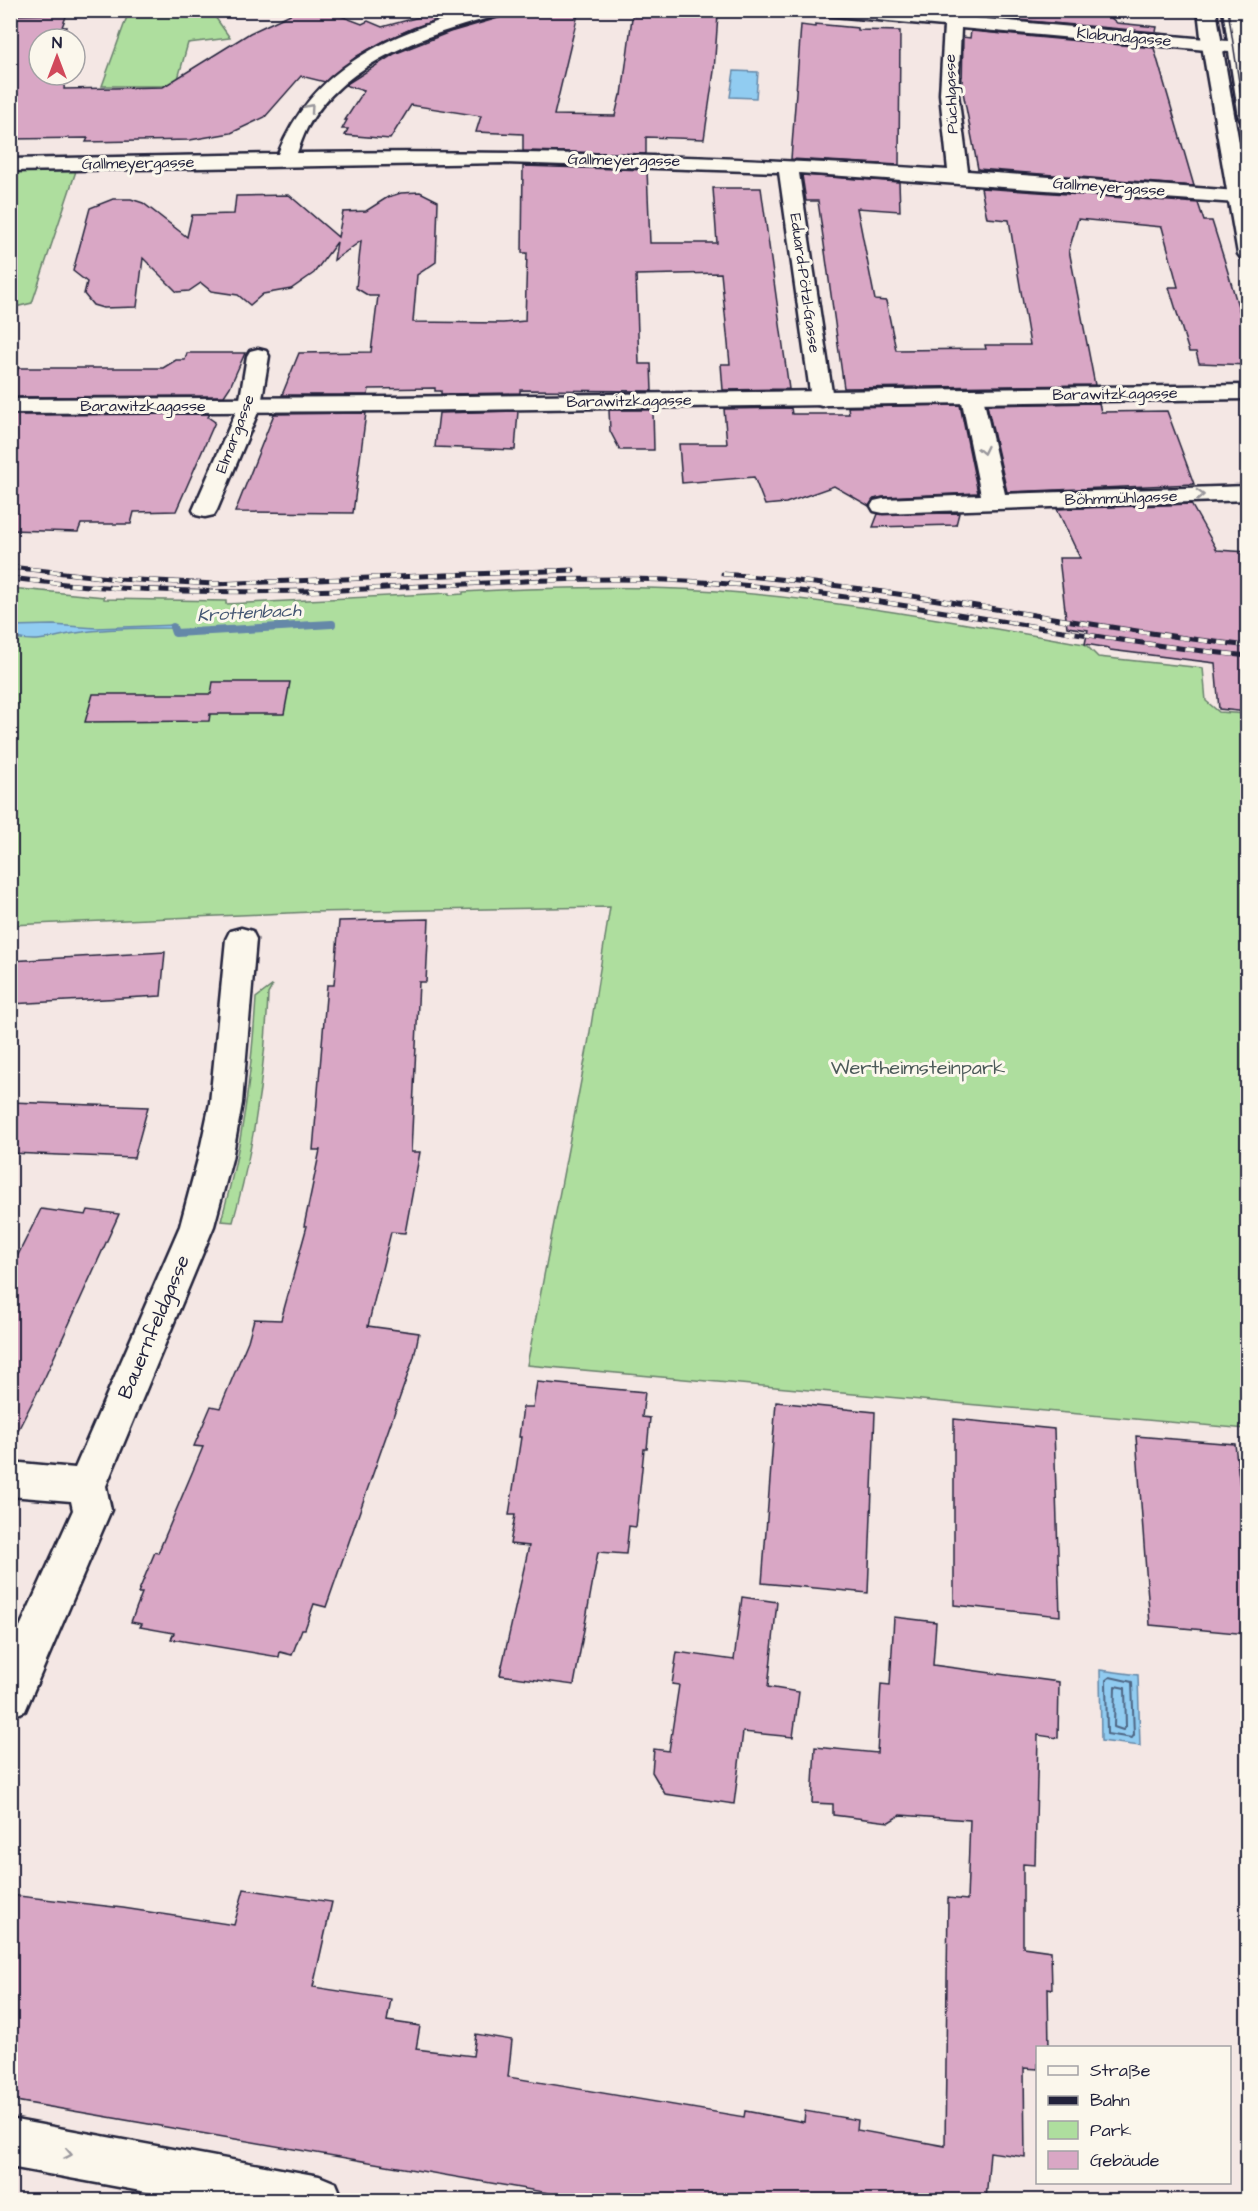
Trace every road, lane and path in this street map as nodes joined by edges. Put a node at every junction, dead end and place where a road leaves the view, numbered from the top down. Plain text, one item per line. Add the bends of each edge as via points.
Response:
1 (498, 10) edge
2 (822, 10) edge
3 (1207, 10) edge
4 (1232, 10) edge
5 (955, 16) edge
6 (1211, 45) junction
7 (1242, 48) edge
8 (1248, 117) edge
9 (285, 160) junction
10 (10, 165) edge
11 (788, 167) junction
12 (959, 177) junction
13 (1237, 196) junction
14 (1246, 226) edge
15 (1248, 254) edge
16 (258, 356) dead end
17 (1248, 392) edge
18 (972, 397) junction
19 (822, 399) junction
20 (250, 405) junction
21 (10, 406) edge
22 (1248, 493) edge
23 (995, 502) junction
24 (883, 506) dead end
25 (205, 510) dead end
26 (241, 939) dead end
27 (10, 1479) edge
28 (87, 1486) junction
29 (10, 1697) edge
30 (10, 2143) edge
31 (319, 2200) edge

9 -> 1 street via 303,115 328,88 366,60 422,33
2 - 5 street, Klabundgasse
3 - 6 street
4 - 7 street
5 - 6 street, Klabundgasse
5 - 12 street, Püchlgasse via 947,63 951,131
6 - 7 street, Klabundgasse
6 - 13 street
7 - 8 street
9 - 10 street, Gallmeyergasse
9 - 11 street, Gallmeyergasse via 538,158
11 - 12 street, Gallmeyergasse
11 - 19 street, Eduard-Pötzl-Gasse
12 - 13 street, Gallmeyergasse
13 - 14 street
14 - 15 street
16 - 20 street, Elmargasse
17 - 18 street, Barawitzkagasse
18 - 19 street, Barawitzkagasse
18 -> 23 street
19 - 20 street, Barawitzkagasse
20 - 21 street, Barawitzkagasse
20 - 25 street, Elmargasse
23 -> 22 street, Böhmmühlgasse
23 - 24 street, Böhmmühlgasse
26 - 28 street, Bauernfeldgasse via 226,1103 197,1226
27 - 28 street
28 - 29 street, Bauernfeldgasse via 92,1509
30 -> 31 street

